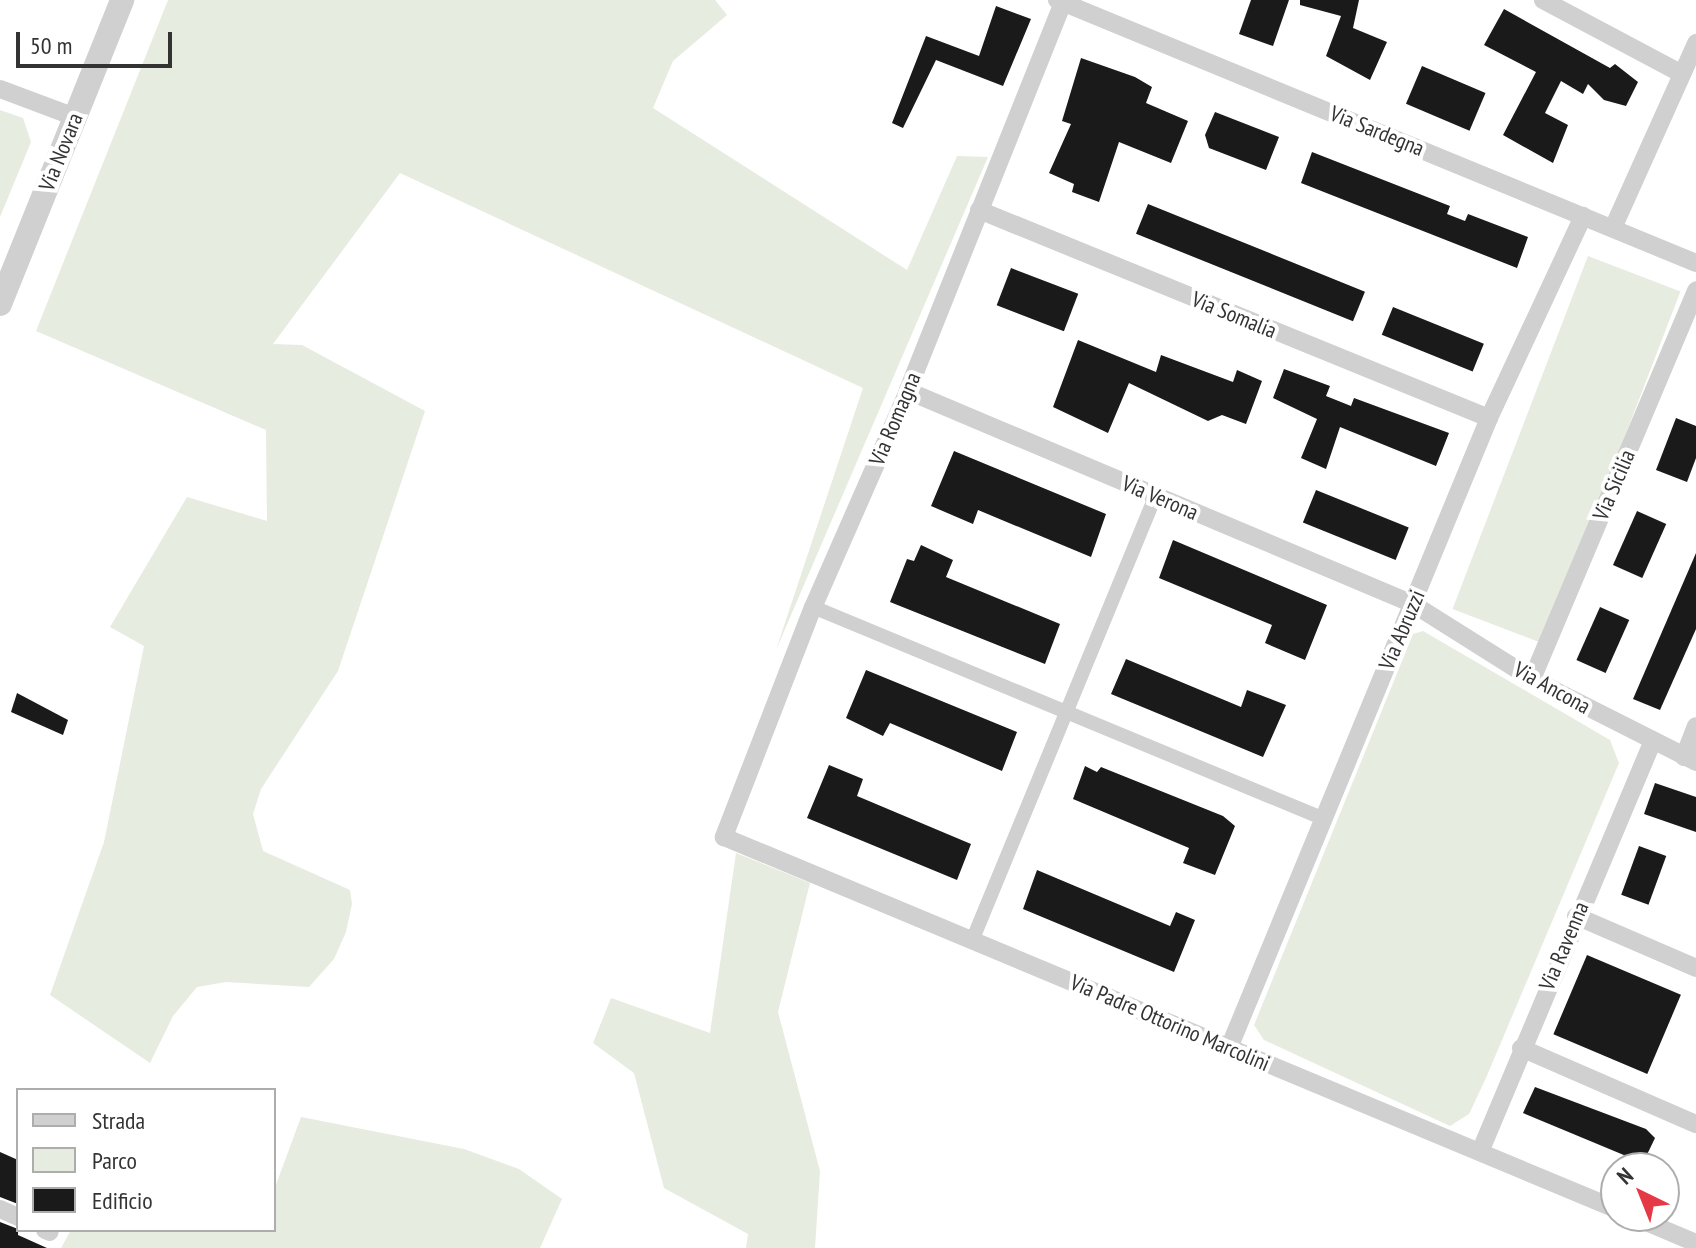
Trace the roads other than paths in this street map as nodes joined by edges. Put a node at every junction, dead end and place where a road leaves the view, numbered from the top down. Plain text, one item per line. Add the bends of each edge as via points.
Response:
1 (122, 0) edge
2 (1543, 0) edge
3 (1061, 1) edge
4 (1696, 43) edge
5 (1682, 74) junction
6 (0, 89) edge
7 (75, 117) junction
8 (979, 210) junction
9 (1583, 216) junction
10 (1613, 228) junction
11 (1696, 263) edge
12 (1696, 290) edge
13 (0, 304) edge
14 (908, 391) junction
15 (1489, 418) junction
16 (1155, 496) junction
17 (1413, 604) junction
18 (813, 607) junction
19 (1532, 679) junction
20 (1067, 711) junction
21 (1696, 726) edge
22 (1652, 743) junction
23 (1690, 760) edge
24 (1322, 818) junction
25 (724, 837) joint
26 (1576, 916) junction
27 (972, 941) junction
28 (1696, 968) edge
29 (1229, 1048) junction
30 (1521, 1048) junction
31 (1696, 1124) edge
32 (1480, 1152) junction
33 (1600, 1202) edge
34 (1670, 1232) edge
35 (1696, 1243) edge

1 - 7 street, Via Novara
2 - 5 street
3 - 8 street, Via Romagna
3 - 9 street, Via Sardegna
4 - 5 street
5 - 10 street
6 - 7 street
7 - 13 street, Via Novara
8 - 14 street, Via Romagna
8 - 15 street, Via Somalia
9 - 10 street, Via Sardegna
9 - 15 street, Via Abruzzi
10 - 11 street, Via Sardegna
12 - 19 street, Via Sicilia
14 - 16 street, Via Verona
14 - 18 street, Via Romagna
15 - 17 street, Via Abruzzi
16 - 17 street, Via Verona
16 - 20 street
17 - 19 street, Via Ancona
17 - 24 street, Via Abruzzi
18 - 20 street
18 - 25 street, Via Romagna
19 - 22 street, Via Ancona
20 - 24 street
20 - 27 street
21 - 23 street
22 - 23 street, Via Ancona
22 - 26 street, Via Ravenna
24 - 29 street, Via Abruzzi
25 - 27 street, Via Padre Ottorino Marcolini
26 - 28 street
26 - 30 street, Via Ravenna
27 - 29 street, Via Padre Ottorino Marcolini
29 - 32 street, Via Padre Ottorino Marcolini
30 - 31 street
30 - 32 street, Via Ravenna
32 - 33 street, Via Padre Ottorino Marcolini
34 - 35 street

